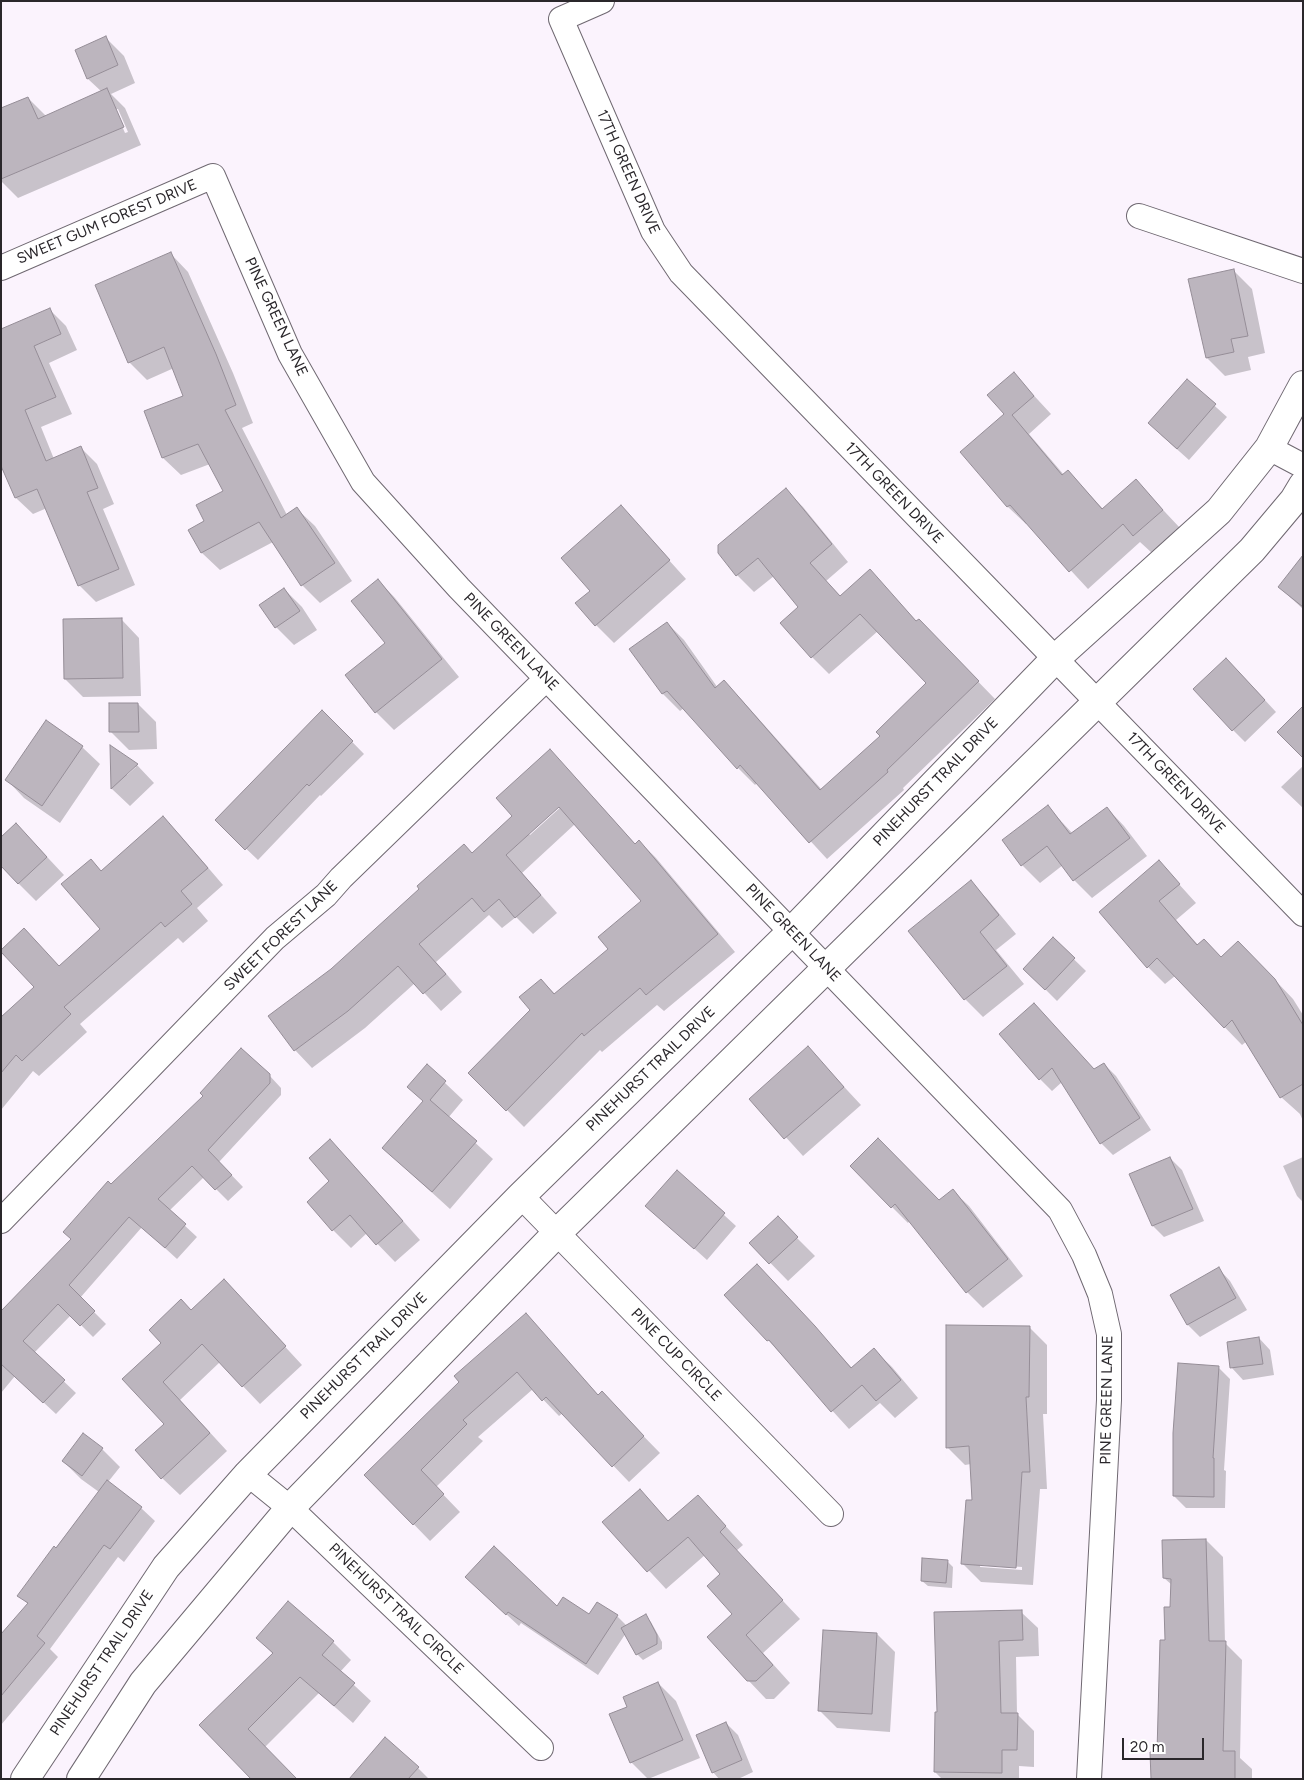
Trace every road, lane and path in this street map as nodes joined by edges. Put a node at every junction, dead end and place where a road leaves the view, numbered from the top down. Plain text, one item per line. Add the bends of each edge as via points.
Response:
1 (602, 1) edge
2 (213, 176) joint
3 (1138, 216) dead end
4 (1, 268) edge
5 (1303, 271) edge
6 (1303, 385) edge
7 (1269, 448) junction
8 (1303, 466) edge
9 (1303, 485) edge
10 (1054, 660) junction
11 (546, 679) junction
12 (1098, 702) junction
13 (1303, 914) edge
14 (791, 932) junction
15 (827, 968) junction
16 (521, 1196) junction
17 (1, 1221) edge
18 (557, 1233) junction
19 (248, 1474) junction
20 (290, 1508) junction
21 (831, 1514) dead end
22 (541, 1748) dead end
23 (25, 1779) edge
24 (81, 1779) edge
25 (1089, 1779) edge

1 - 10 street, 17TH GREEN DRIVE via 561,19 653,231 681,273
2 - 4 street, SWEET GUM FOREST DRIVE
2 - 11 street, PINE GREEN LANE via 290,354 363,482
3 - 5 street
6 - 7 street, PINEHURST TRAIL DRIVE
7 - 8 street
7 - 10 street, PINEHURST TRAIL DRIVE via 1219,511
9 - 12 street via 1252,550
10 - 12 street, 17TH GREEN DRIVE
10 - 14 street, PINEHURST TRAIL DRIVE
11 - 14 street, PINE GREEN LANE
11 - 17 street, SWEET FOREST LANE via 326,895 275,938
12 - 13 street, 17TH GREEN DRIVE
12 - 15 street
14 - 15 street, PINE GREEN LANE
14 - 16 street, PINEHURST TRAIL DRIVE
15 - 18 street
15 - 25 street, PINE GREEN LANE via 1060,1210 1100,1294 1109,1334 1109,1400
16 - 18 street, PINE CUP CIRCLE
16 - 19 street, PINEHURST TRAIL DRIVE
18 - 20 street
18 - 21 street, PINE CUP CIRCLE
19 - 20 street, PINEHURST TRAIL CIRCLE
19 - 23 street, PINEHURST TRAIL DRIVE via 166,1567
20 - 22 street, PINEHURST TRAIL CIRCLE
20 - 24 street via 143,1683

